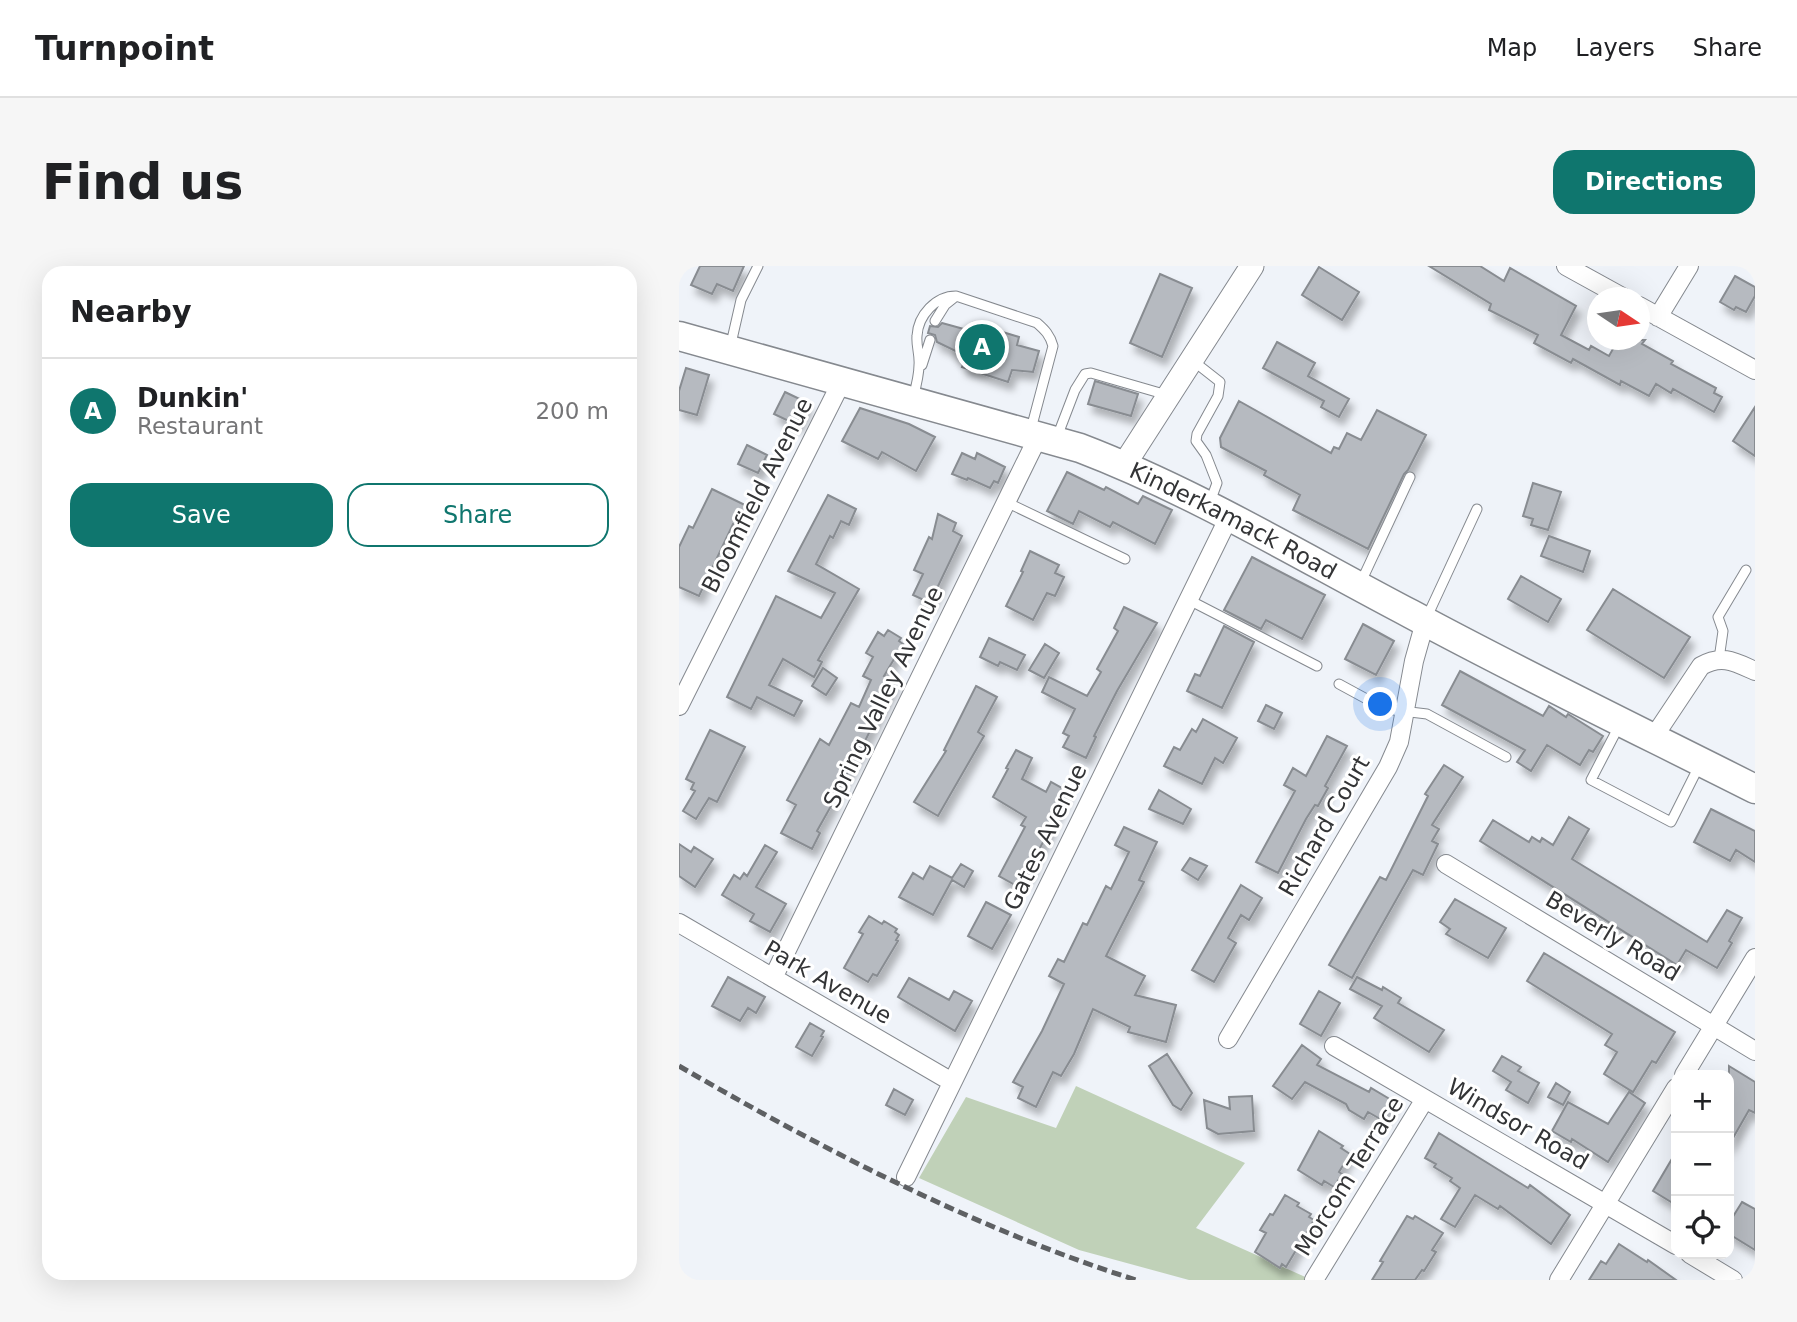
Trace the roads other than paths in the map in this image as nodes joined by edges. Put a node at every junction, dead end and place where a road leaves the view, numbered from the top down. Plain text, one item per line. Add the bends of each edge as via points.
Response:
1 (758, 266) edge
2 (1252, 266) edge
3 (1566, 266) edge
4 (1689, 266) edge
5 (1603, 287) edge
6 (956, 296) junction
7 (1650, 312) edge
8 (1658, 317) junction
9 (935, 321) dead end
10 (679, 336) edge
11 (930, 340) dead end
12 (730, 350) junction
13 (1191, 359) junction
14 (1755, 370) edge
15 (842, 381) junction
16 (916, 389) junction
17 (1169, 395) junction
18 (1041, 438) junction
19 (1124, 465) junction
20 (1410, 477) dead end
21 (1006, 502) junction
22 (1477, 509) dead end
23 (1218, 512) junction
24 (1125, 559) dead end
25 (1746, 570) dead end
26 (1359, 587) junction
27 (1189, 600) junction
28 (1425, 622) junction
29 (1719, 659) junction
30 (1317, 666) dead end
31 (1755, 671) edge
32 (1339, 684) dead end
33 (679, 706) edge
34 (1403, 710) junction
35 (1621, 721) junction
36 (1653, 737) junction
37 (1506, 757) dead end
38 (1701, 762) junction
39 (1755, 789) edge
40 (1446, 864) dead end
41 (679, 923) edge
42 (1755, 957) edge
43 (773, 978) junction
44 (1714, 1026) junction
45 (1227, 1039) dead end
46 (1334, 1046) dead end
47 (1755, 1051) edge
48 (1687, 1070) edge
49 (952, 1082) junction
50 (1671, 1096) edge
51 (1426, 1098) junction
52 (906, 1177) dead end
53 (1607, 1203) junction
54 (1671, 1242) edge
55 (1698, 1259) edge
56 (1314, 1280) edge
57 (1559, 1280) edge
58 (1733, 1280) edge

1 - 12 lane via 741,300
2 - 13 street
3 - 5 street
4 - 8 street
6 - 9 lane
6 - 16 lane via 938,300 923,317 917,336
6 - 18 lane via 1037,323 1051,339
7 - 8 street
8 - 14 street
10 - 12 main road, Kinderkamack Road
11 - 16 lane
12 - 15 main road, Kinderkamack Road
13 - 17 street
13 - 23 lane via 1220,383 1196,441 1217,483
15 - 16 main road, Kinderkamack Road
15 - 33 street, Bloomfield Avenue
16 - 18 main road, Kinderkamack Road
17 - 18 lane via 1085,374
17 - 19 street
18 - 19 main road, Kinderkamack Road
18 - 21 street, Spring Valley Avenue
19 - 23 main road, Kinderkamack Road
20 - 26 lane
21 - 24 lane
21 - 43 street, Spring Valley Avenue
22 - 28 lane
23 - 26 main road, Kinderkamack Road
23 - 27 street, Gates Avenue
25 - 29 lane via 1718,617 1723,631
26 - 28 main road, Kinderkamack Road
27 - 30 lane
27 - 49 street, Gates Avenue
28 - 34 street, Richard Court
28 - 35 main road, Kinderkamack Road
29 - 31 street
29 - 36 street via 1701,666
32 - 34 lane via 1385,709
34 - 37 lane via 1427,715
34 - 45 street, Richard Court via 1399,741 1388,767
35 - 36 main road, Kinderkamack Road
35 - 38 lane via 1591,780 1671,822
36 - 38 main road, Kinderkamack Road
38 - 39 main road, Kinderkamack Road
40 - 44 street, Beverly Road
41 - 43 street, Park Avenue
42 - 44 street
43 - 49 street, Park Avenue
44 - 47 street, Beverly Road
44 - 48 street
46 - 51 street, Windsor Road
49 - 52 street, Gates Avenue
50 - 53 street
51 - 53 street, Windsor Road
51 - 56 street, Morcom Terrace
53 - 54 street, Windsor Road
53 - 57 street
55 - 58 street

